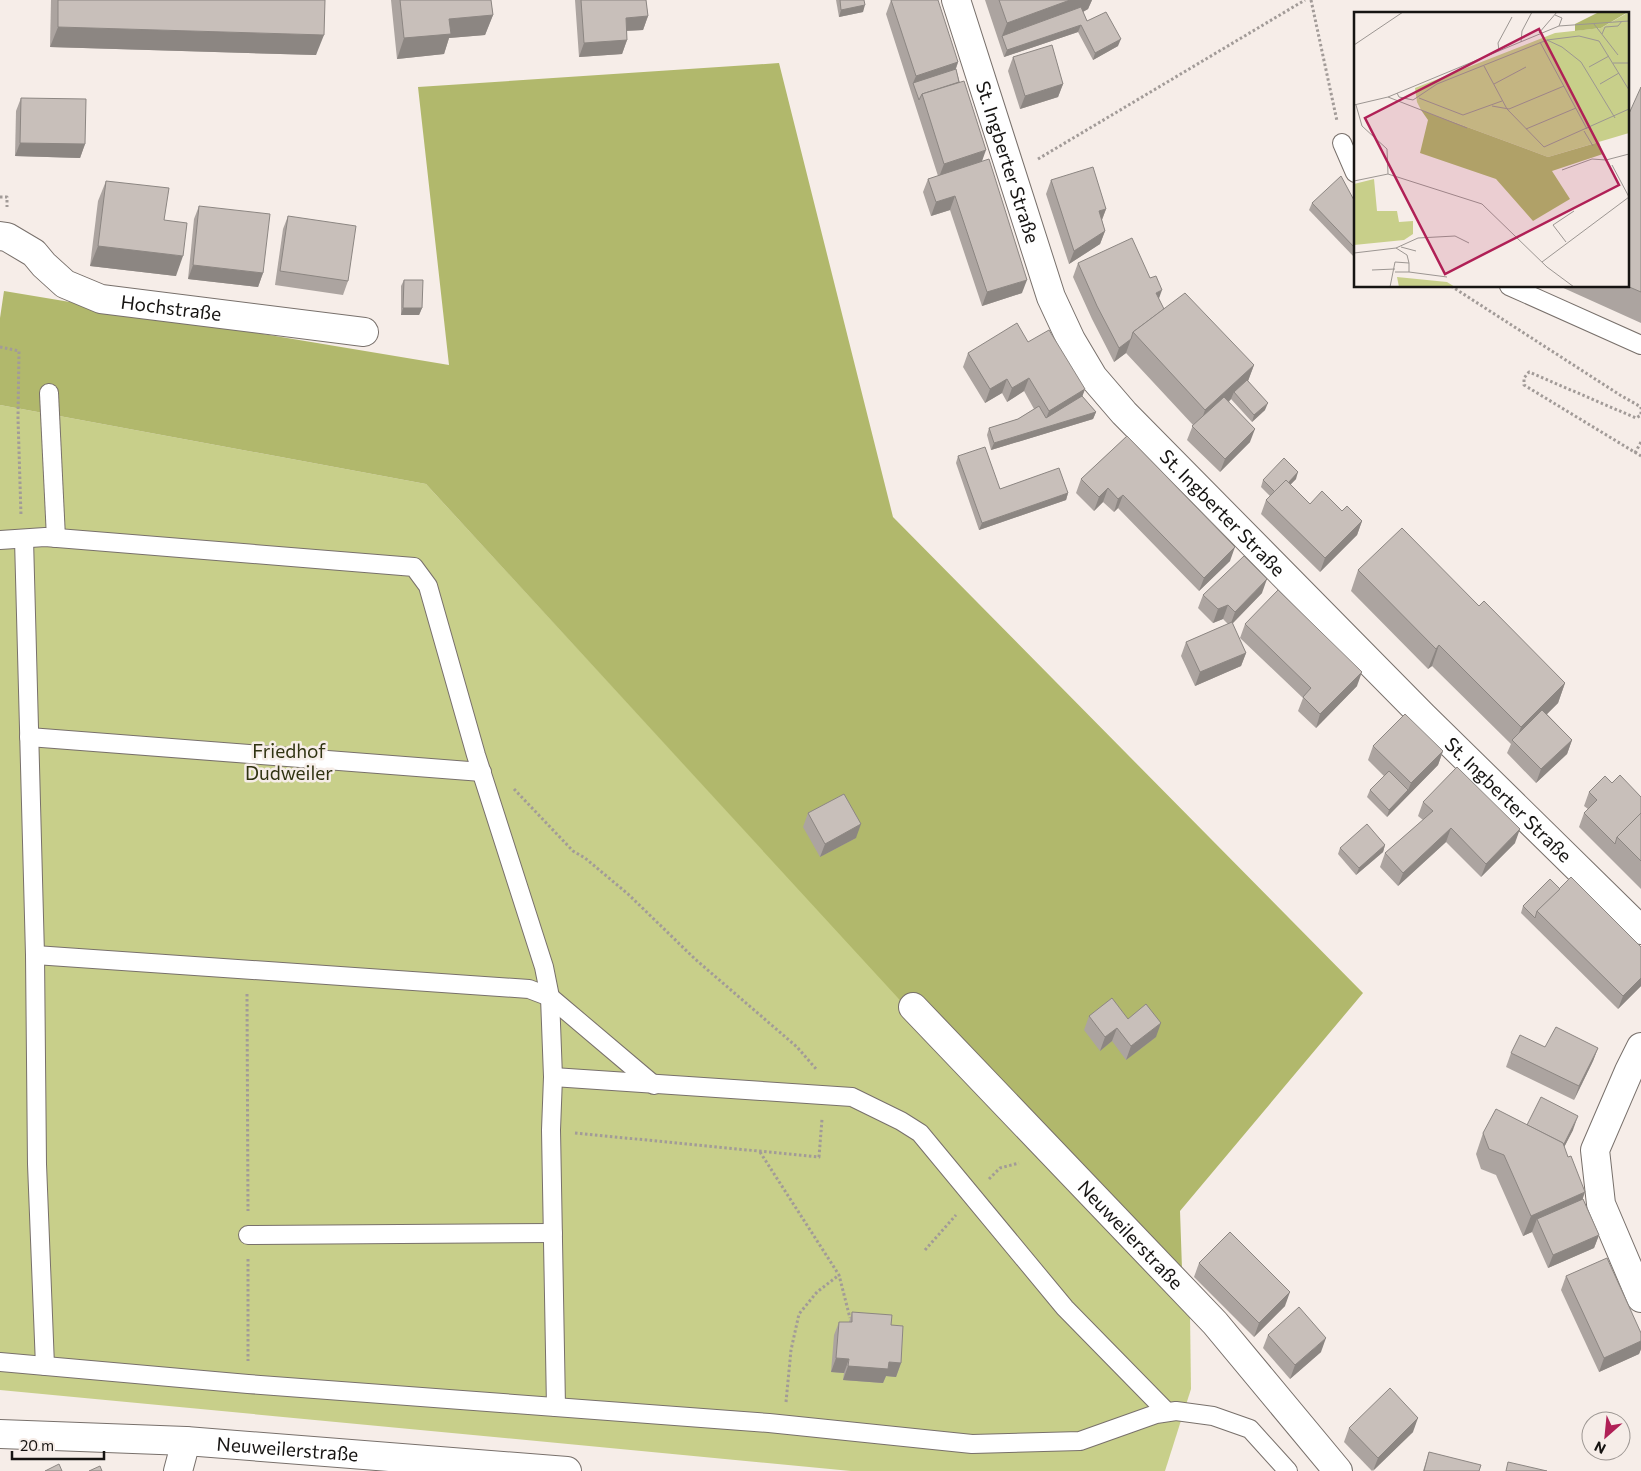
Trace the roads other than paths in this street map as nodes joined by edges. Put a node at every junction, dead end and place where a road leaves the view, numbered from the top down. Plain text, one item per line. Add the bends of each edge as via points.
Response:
1 (956, 0) edge
2 (1342, 144) road end
3 (1354, 171) edge
4 (0, 236) edge
5 (1513, 288) edge
6 (364, 332) dead end
7 (1641, 345) edge
8 (49, 393) dead end
9 (56, 538) junction
10 (23, 539) junction
11 (0, 540) edge
12 (29, 737) junction
13 (482, 772) junction
14 (1641, 930) edge
15 (35, 955) junction
16 (550, 997) junction
17 (913, 1007) dead end
18 (1641, 1047) edge
19 (553, 1077) junction
20 (654, 1084) junction
21 (553, 1233) junction
22 (248, 1235) road end
23 (1641, 1298) edge
24 (0, 1362) edge
25 (45, 1366) junction
26 (556, 1408) junction
27 (1166, 1411) junction
28 (0, 1434) edge
29 (46, 1434) junction
30 (186, 1441) junction
31 (0, 1452) edge
32 (387, 1464) edge
33 (178, 1471) edge
34 (568, 1471) edge
35 (1288, 1471) edge
36 (1338, 1471) edge

1 - 14 street, St. Ingberter Straße via 1051,297 1093,377 1124,413 1423,716
2 - 3 lane
4 - 6 street, Hochstraße via 34,253 65,284 101,299
5 - 7 lane
8 - 9 lane
9 - 10 lane
9 - 13 lane via 414,568 428,586
10 - 11 lane
10 - 12 lane
12 - 13 lane
12 - 15 lane
13 - 16 lane via 544,967
15 - 16 lane via 528,990
15 - 25 lane via 37,1164
16 - 19 lane
16 - 20 lane
17 - 36 street, Neuweilerstraße via 1215,1323
18 - 23 street via 1595,1150 1601,1204
19 - 20 lane
19 - 21 lane
20 - 27 lane via 852,1097 920,1133 1065,1308
21 - 22 lane
21 - 26 lane
24 - 25 lane
25 - 26 lane
26 - 27 lane via 784,1425 972,1444 1080,1441
27 - 35 lane via 1213,1416 1250,1429
28 - 29 street, Neuweilerstraße
29 - 30 street, Neuweilerstraße
29 - 31 street, Neuweilerstraße
30 - 32 street, Neuweilerstraße
30 - 33 street
32 - 34 street, Neuweilerstraße

